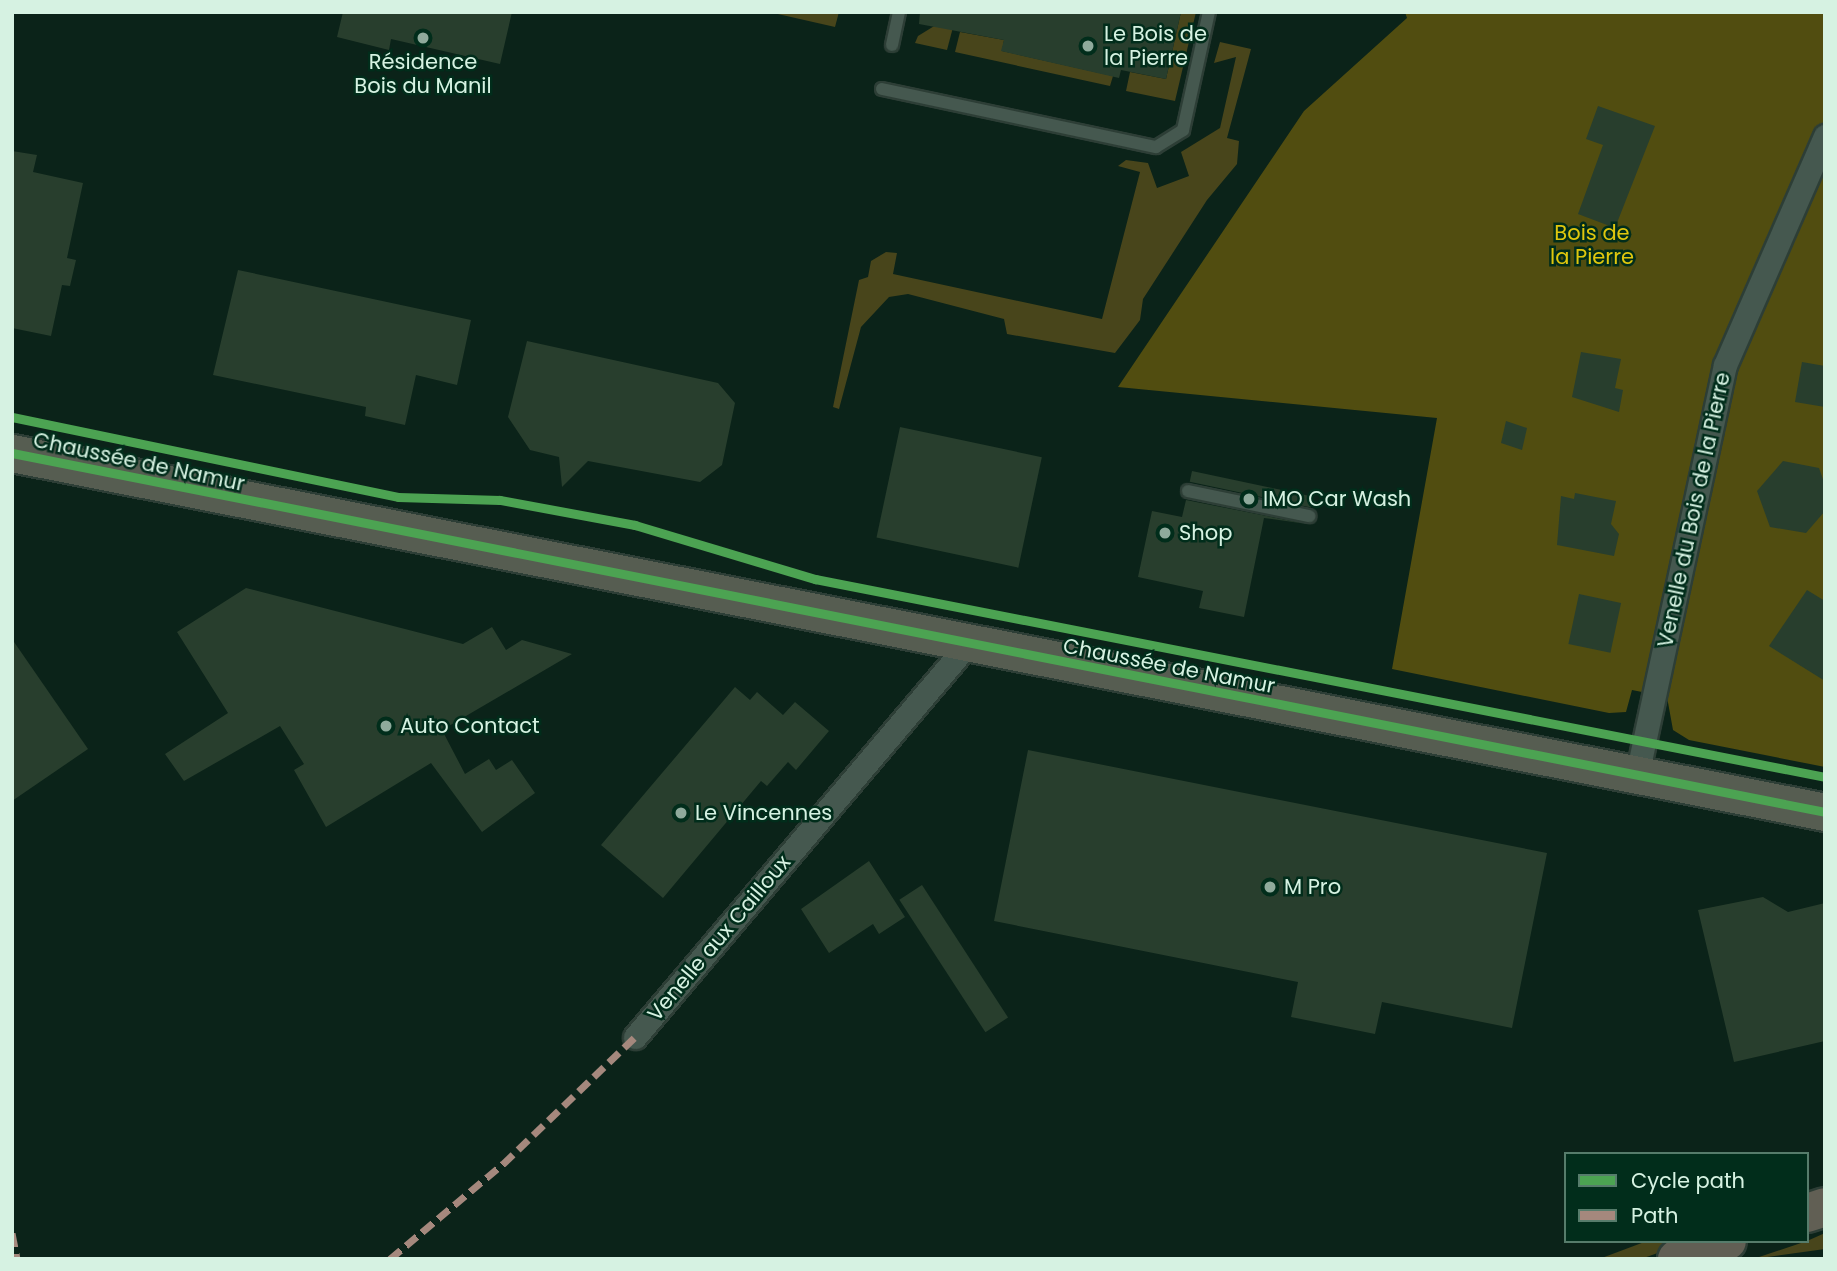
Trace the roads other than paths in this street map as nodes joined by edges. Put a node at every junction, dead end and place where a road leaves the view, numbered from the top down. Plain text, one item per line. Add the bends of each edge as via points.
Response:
1 (899, 12) edge
2 (1209, 12) edge
3 (892, 45) dead end
4 (882, 89) dead end
5 (1825, 136) edge
6 (12, 453) edge
7 (1188, 491) dead end
8 (1308, 516) dead end
9 (967, 646) junction
10 (1637, 775) junction
11 (1825, 812) edge
12 (635, 1037) dead end
13 (1721, 1243) edge
14 (1677, 1259) edge

1 - 3 lane
2 - 4 lane via 1183,130 1156,147
5 - 10 street, Venelle du Bois de la Pierre via 1725,365
6 - 9 main road, Chaussée de Namur
7 - 8 lane
9 - 10 main road, Chaussée de Namur
9 - 12 street, Venelle aux Cailloux
10 - 11 main road, Chaussée de Namur
13 - 14 highway

